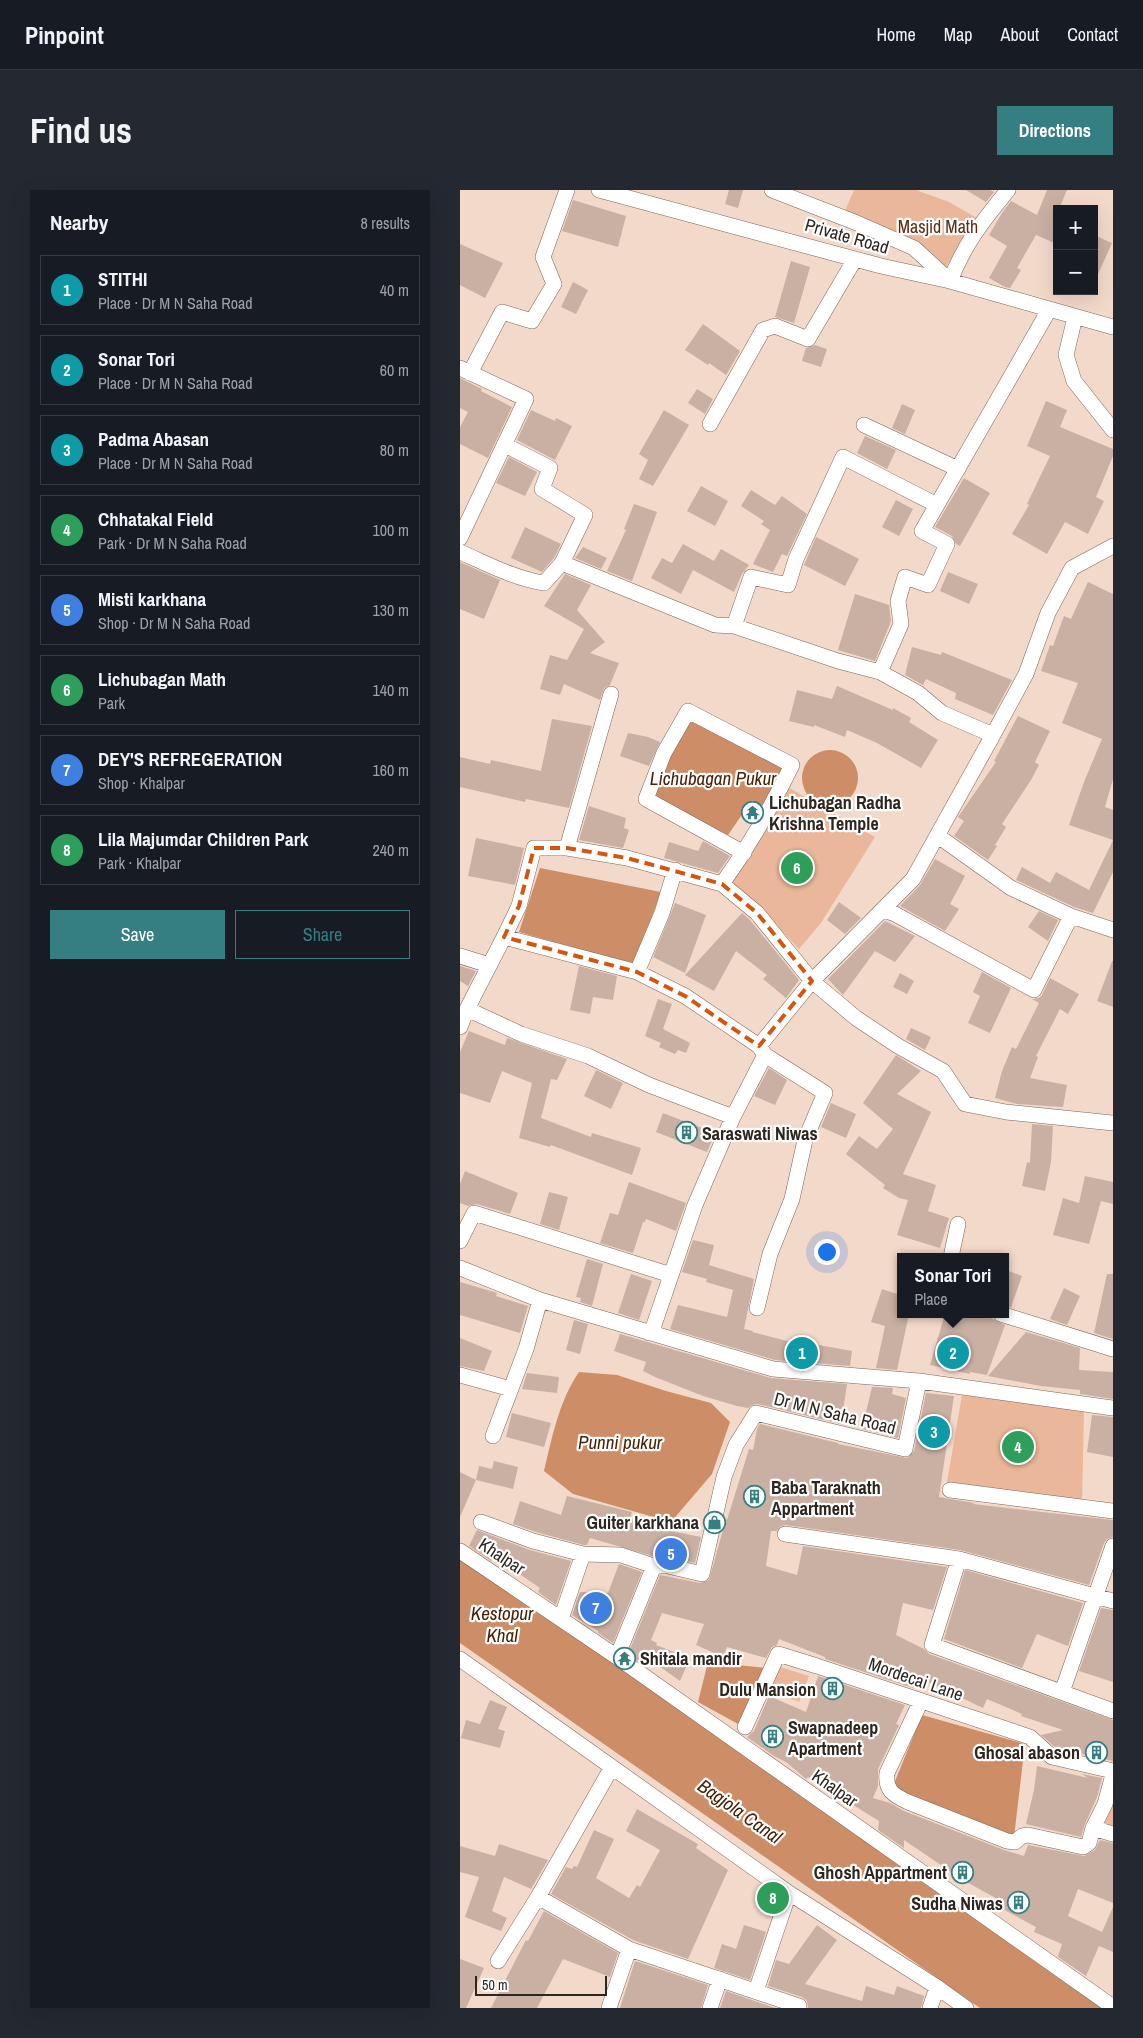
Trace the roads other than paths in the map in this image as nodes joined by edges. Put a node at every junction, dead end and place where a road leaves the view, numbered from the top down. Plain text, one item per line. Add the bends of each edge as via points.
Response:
1 (567, 190) edge
2 (600, 190) edge
3 (772, 190) edge
4 (1008, 190) edge
5 (855, 259) junction
6 (950, 281) junction
7 (1049, 310) junction
8 (1075, 317) junction
9 (1113, 327) edge
10 (465, 371) edge
11 (710, 424) dead end
12 (864, 425) dead end
13 (1113, 430) edge
14 (505, 445) junction
15 (958, 469) junction
16 (937, 505) junction
17 (460, 538) edge
18 (1113, 546) edge
19 (460, 552) edge
20 (562, 562) junction
21 (734, 626) junction
22 (880, 672) junction
23 (611, 694) dead end
24 (993, 735) junction
25 (938, 836) junction
26 (567, 848) junction
27 (744, 853) junction
28 (675, 870) junction
29 (722, 884) junction
30 (883, 910) junction
31 (1071, 916) junction
32 (1113, 930) edge
33 (504, 937) junction
34 (460, 956) edge
35 (489, 965) junction
36 (637, 972) junction
37 (812, 981) junction
38 (467, 1009) junction
39 (460, 1027) edge
40 (762, 1050) junction
41 (733, 1118) junction
42 (1113, 1123) edge
43 (958, 1224) dead end
44 (460, 1240) edge
45 (952, 1253) edge
46 (460, 1268) edge
47 (671, 1275) junction
48 (540, 1300) junction
49 (757, 1308) dead end
50 (1009, 1316) edge
51 (649, 1333) junction
52 (1113, 1349) edge
53 (460, 1375) edge
54 (919, 1381) junction
55 (510, 1390) junction
56 (1113, 1408) edge
57 (494, 1436) dead end
58 (950, 1490) dead end
59 (1113, 1511) edge
60 (481, 1522) dead end
61 (785, 1534) dead end
62 (1113, 1546) edge
63 (460, 1550) edge
64 (584, 1554) junction
65 (959, 1559) junction
66 (654, 1566) junction
67 (1095, 1595) junction
68 (1113, 1601) edge
69 (561, 1619) junction
70 (617, 1657) junction
71 (460, 1659) edge
72 (1062, 1692) junction
73 (921, 1701) junction
74 (1113, 1711) edge
75 (745, 1727) dead end
76 (612, 1767) junction
77 (1113, 1771) edge
78 (1113, 1775) edge
79 (1093, 1828) junction
80 (1113, 1834) edge
81 (789, 1893) junction
82 (538, 1897) junction
83 (630, 1949) junction
84 (498, 1961) dead end
85 (720, 1980) junction
86 (937, 1987) junction
87 (756, 1991) junction
88 (1113, 2007) edge
89 (609, 2008) edge
90 (710, 2008) edge
91 (799, 2008) edge
92 (930, 2008) edge
93 (966, 2008) edge

1 - 10 street via 543,257 554,284 532,321 502,312
2 - 5 street, Private Road
3 - 6 street via 857,222 914,248
4 - 6 street via 970,239
5 - 6 street, Private Road
5 - 11 street via 808,339 775,326 763,330
6 - 7 street, Private Road
7 - 8 street, Private Road
7 - 15 street
8 - 9 street, Private Road
8 - 13 street via 1066,356 1074,381
10 - 14 street via 526,399
12 - 15 street
14 - 17 street
14 - 20 street via 550,468 542,489 585,515
15 - 16 street
16 - 21 street via 843,457 796,559 788,585 751,577
16 - 22 street via 922,531 948,544 928,585 905,577 898,601 901,624
18 - 24 street via 1072,568 1048,612 1026,674
19 - 20 street via 524,580 544,583
20 - 21 street via 715,625
21 - 22 street
22 - 24 street via 918,693 942,713
23 - 26 street
24 - 25 street
25 - 30 street via 913,879
25 - 31 street via 1011,888
26 - 28 street
26 - 33 street via 534,848 519,906
27 - 27 street via 792,765 688,711 664,753 646,800
27 - 29 street
28 - 29 street
28 - 36 street via 662,913
29 - 37 street via 757,913
30 - 31 street via 1034,990
30 - 37 street
31 - 32 street
33 - 35 street
33 - 36 street
34 - 35 street
35 - 38 street
36 - 40 street via 685,996
37 - 40 street
37 - 42 street via 856,1018 943,1071 966,1104 1006,1112
38 - 39 street
38 - 41 street via 521,1034 588,1056 648,1085
40 - 41 street
40 - 49 street via 825,1093 805,1140 792,1199 770,1254
41 - 47 street via 695,1204
43 - 45 street
44 - 47 street via 474,1213
46 - 48 street
47 - 51 street
48 - 51 street
48 - 55 street
50 - 52 street
51 - 54 street via 773,1369
53 - 55 street
54 - 56 street
54 - 66 street, Dr M N Saha Road via 905,1449 756,1413 736,1446 724,1477 702,1574
55 - 57 street
58 - 59 street
60 - 64 street, Dr M N Saha Road
61 - 65 street
62 - 67 street
63 - 69 street, Khalpar
64 - 66 street, Dr M N Saha Road via 621,1555
64 - 69 street
65 - 67 street
65 - 72 street via 932,1645
66 - 70 street
67 - 68 street
67 - 72 street
69 - 70 street, Khalpar
70 - 88 street, Khalpar
71 - 76 street
72 - 74 street
73 - 75 street, Mordecai Lane via 778,1654
73 - 77 street, Mordecai Lane via 1030,1737 1052,1757
73 - 79 street via 886,1773 886,1783 894,1795 1007,1841 1015,1842 1028,1835 1083,1847 1089,1843
76 - 81 street
76 - 82 street
78 - 79 street via 1105,1804
79 - 80 street
81 - 86 street
81 - 87 street
82 - 83 street
82 - 84 street
83 - 85 street
83 - 89 street
85 - 87 street
85 - 90 street
86 - 92 street
86 - 93 street
87 - 91 street

